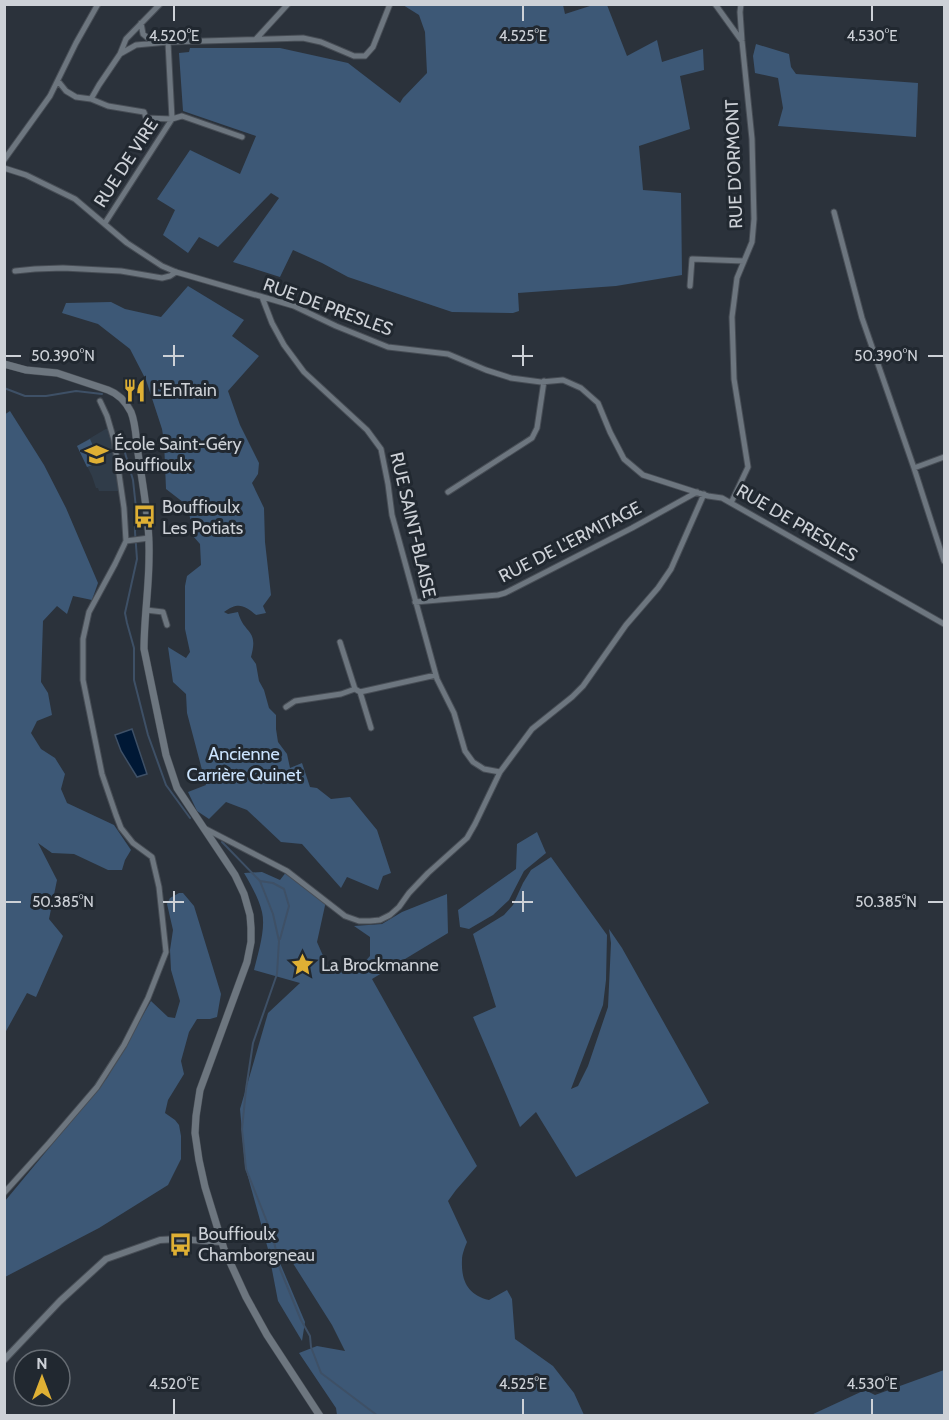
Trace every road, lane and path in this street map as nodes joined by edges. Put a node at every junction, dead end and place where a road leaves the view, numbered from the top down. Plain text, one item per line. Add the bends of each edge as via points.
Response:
1 (98, 4) edge
2 (160, 4) edge
3 (288, 4) edge
4 (390, 4) edge
5 (715, 4) edge
6 (741, 4) edge
7 (141, 23) junction
8 (256, 39) junction
9 (742, 41) junction
10 (168, 42) junction
11 (154, 44) junction
12 (120, 54) junction
13 (58, 81) junction
14 (92, 99) junction
15 (172, 119) junction
16 (242, 137) dead end
17 (4, 160) edge
18 (4, 168) edge
19 (834, 212) dead end
20 (105, 223) junction
21 (744, 261) junction
22 (15, 271) dead end
23 (176, 272) junction
24 (690, 286) dead end
25 (262, 297) junction
26 (4, 364) edge
27 (544, 381) junction
28 (100, 401) dead end
29 (945, 457) edge
30 (914, 468) junction
31 (448, 492) dead end
32 (701, 493) junction
33 (731, 504) junction
34 (149, 538) junction
35 (128, 541) junction
36 (945, 561) edge
37 (415, 602) junction
38 (146, 610) junction
39 (945, 624) edge
40 (167, 625) dead end
41 (340, 642) dead end
42 (436, 675) junction
43 (358, 691) junction
44 (286, 707) dead end
45 (371, 728) dead end
46 (500, 772) junction
47 (202, 827) junction
48 (4, 1192) edge
49 (221, 1242) junction
50 (4, 1360) edge
51 (320, 1416) edge

1 - 13 street
2 - 7 street
3 - 8 street
4 - 8 street via 373,47 365,56 354,56 303,38
5 - 9 street
6 - 9 street, RUE D'ORMONT
7 - 11 street via 143,34
7 - 12 street via 126,39
8 - 10 street
9 - 21 street, RUE D'ORMONT via 754,209 752,242
10 - 11 street
10 - 15 street, RUE DE VIRE
11 - 12 street via 136,45
12 - 14 street
13 - 14 street, RUE DE VIRE via 76,97
13 - 17 street
14 - 15 street, RUE DE VIRE via 144,112 146,118
15 - 16 street, RUE DE VIRE via 182,116
15 - 20 street, RUE DE VIRE
18 - 20 street, RUE DE PRESLES via 75,199
19 - 30 street via 862,318
20 - 23 street, RUE DE PRESLES via 127,243
21 - 24 street via 692,259
21 - 33 street, RUE D'ORMONT via 737,278 732,317 734,379 748,467
22 - 23 street via 121,271 162,278
23 - 25 street, RUE DE PRESLES
25 - 27 street, RUE DE PRESLES via 294,306 388,347 448,354 511,378
25 - 37 street, RUE SAINT-BLAISE via 284,345 304,372 381,448 392,515
26 - 34 main road via 57,373 116,393 124,401 134,425
27 - 31 street via 532,438
27 - 32 street, RUE DE PRESLES via 563,380 581,388 598,403 624,459 642,475
28 - 35 street via 114,440
29 - 30 street
30 - 36 street
32 - 33 street, RUE DE PRESLES
32 - 37 street, RUE DE L'ERMITAGE via 505,593
32 - 46 street via 671,569 658,588 583,686 532,729
33 - 39 street, RUE DE PRESLES
34 - 35 street
34 - 38 main road
35 - 48 street via 89,612 83,639 83,680 102,774 121,828 152,857 166,952 124,1045 97,1087
37 - 42 street, RUE SAINT-BLAISE
38 - 40 street via 163,612
38 - 47 main road via 144,649 166,755 177,788
41 - 43 street
42 - 43 street
42 - 46 street, RUE SAINT-BLAISE via 454,713 465,751 484,769
43 - 44 street via 296,701
43 - 45 street
46 - 47 street via 467,838 428,873 399,907 380,920 359,921 345,916 287,871
47 - 49 main road via 235,875 244,894 251,928 247,962 200,1090 196,1116 199,1160
49 - 50 street via 160,1240 106,1259
49 - 51 main road via 267,1335

